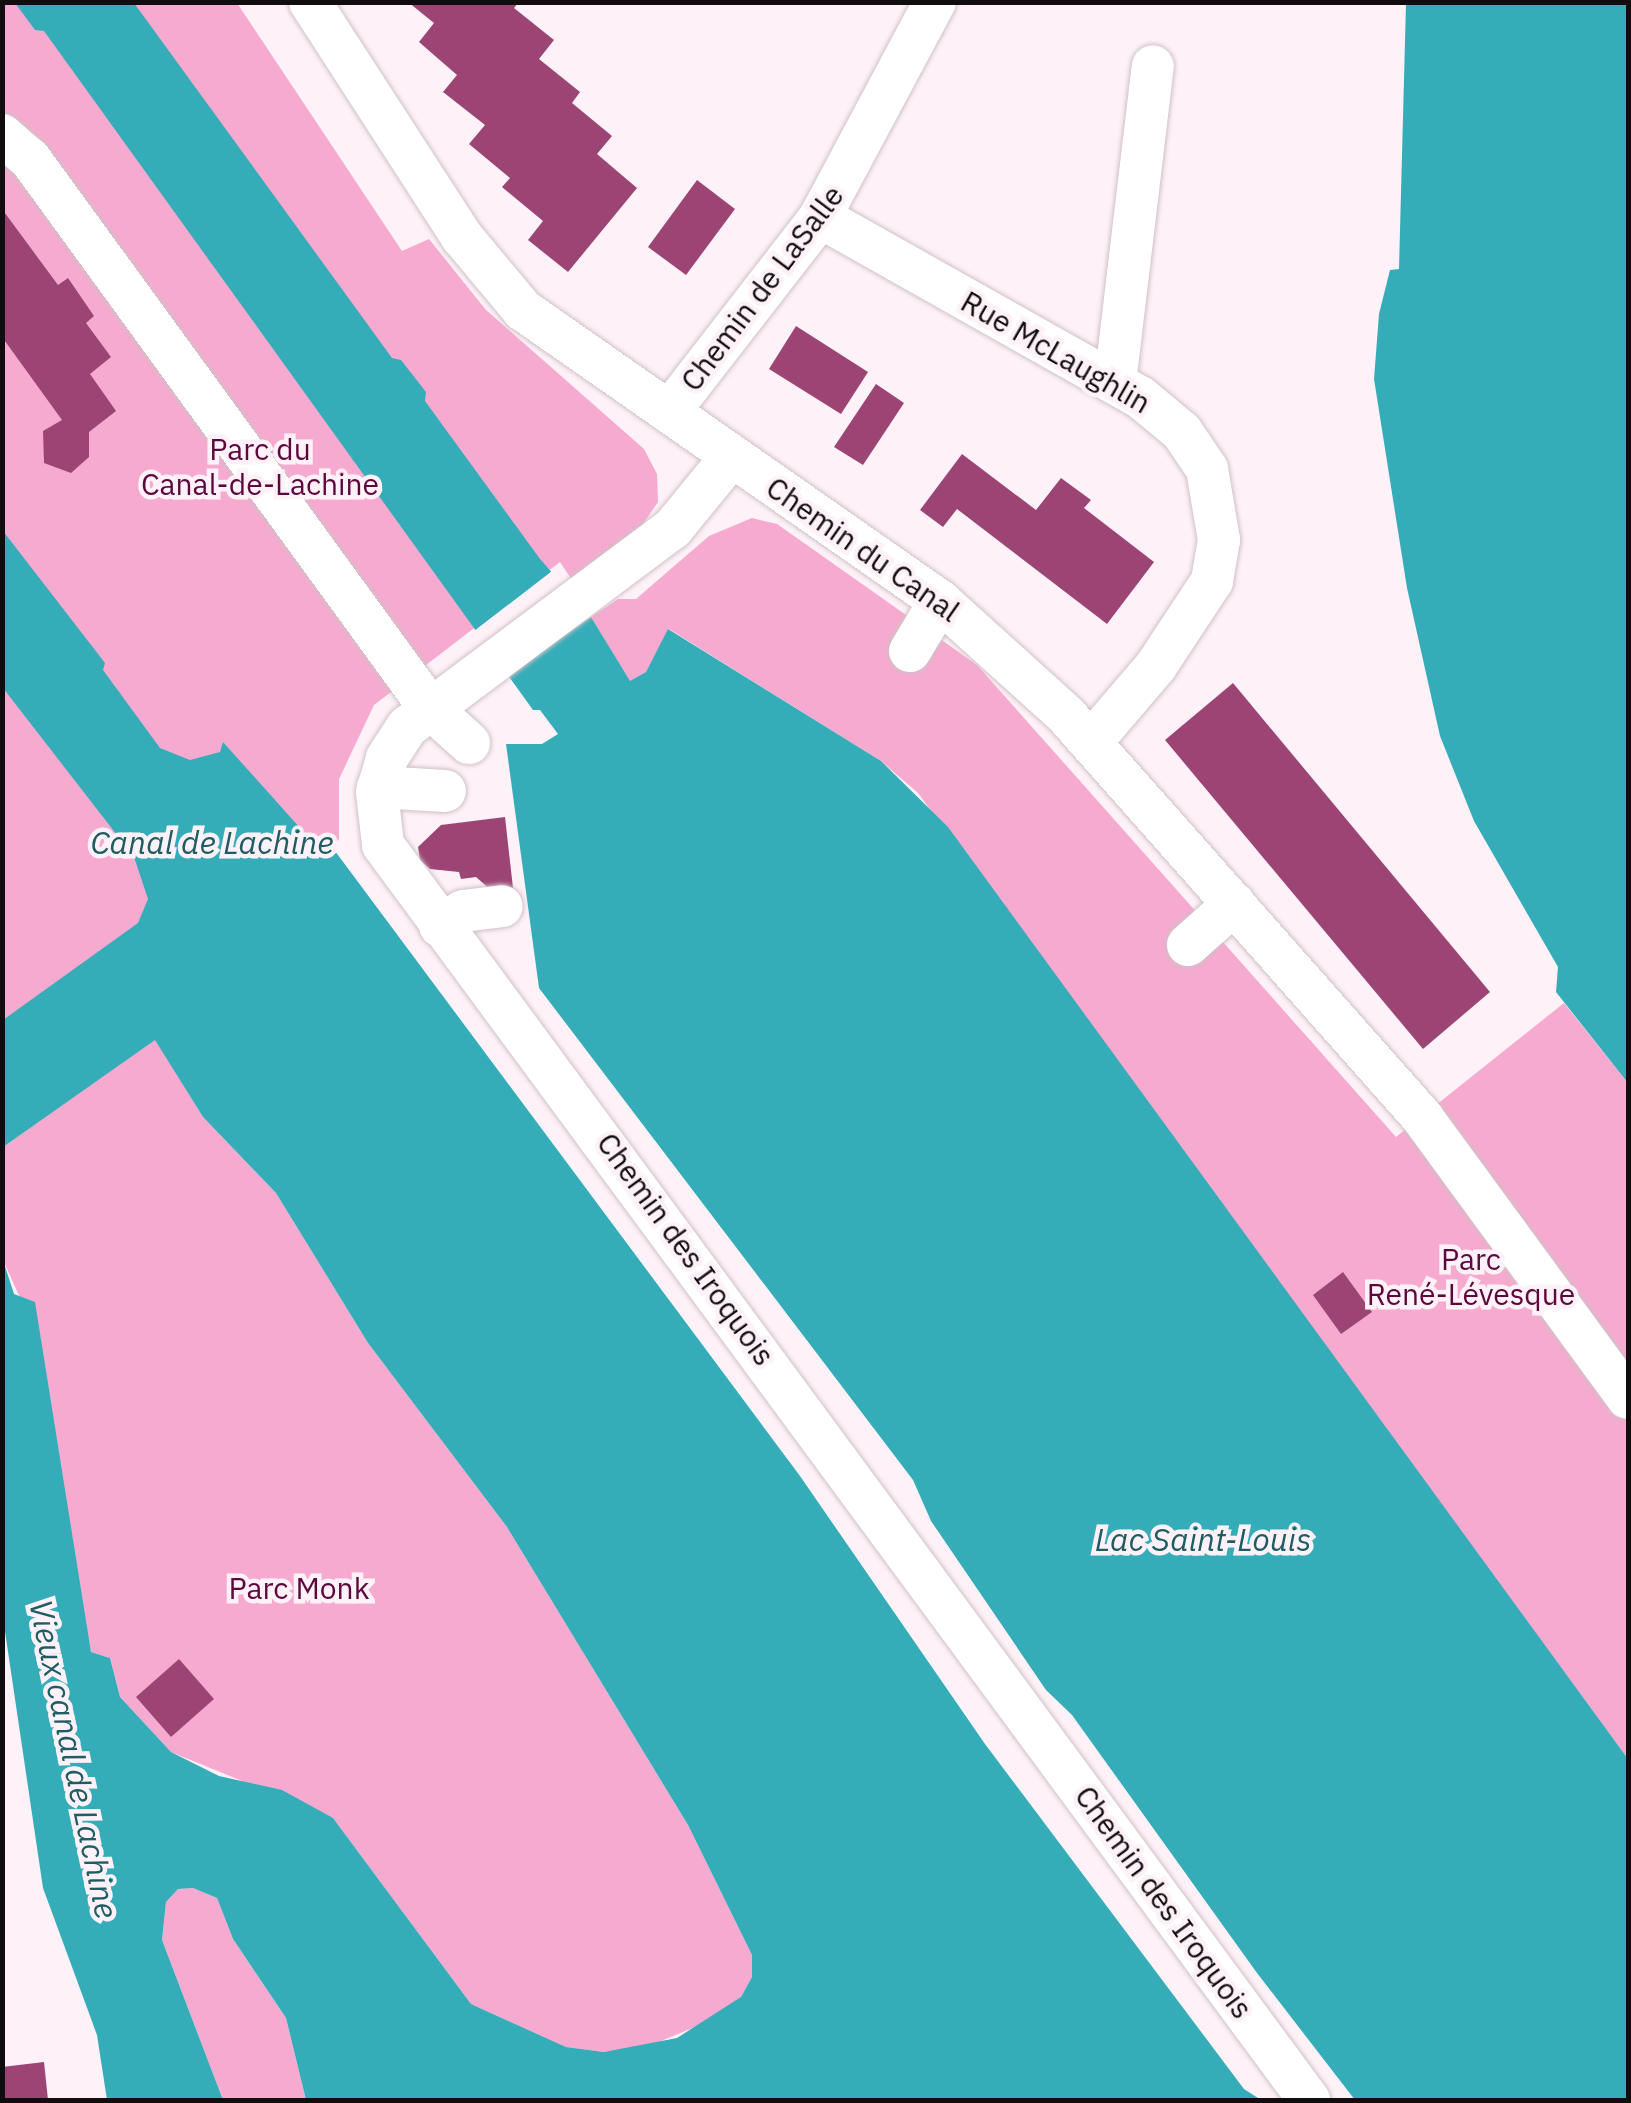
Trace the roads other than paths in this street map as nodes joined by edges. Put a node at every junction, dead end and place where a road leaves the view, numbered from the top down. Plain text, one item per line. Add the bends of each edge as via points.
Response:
1 (310, 2) edge
2 (936, 2) edge
3 (1153, 66) dead end
4 (2, 135) edge
5 (820, 217) junction
6 (1115, 383) junction
7 (669, 412) junction
8 (731, 456) junction
9 (940, 601) junction
10 (910, 651) dead end
11 (429, 707) junction
12 (1091, 742) junction
13 (470, 744) dead end
14 (378, 787) junction
15 (445, 791) dead end
16 (1234, 904) junction
17 (502, 906) dead end
18 (450, 939) junction
19 (1188, 944) dead end
20 (1628, 1398) edge
21 (1309, 2100) edge

1 - 7 street, Chemin du Canal via 492,280 575,349
2 - 5 street, Chemin de LaSalle
3 - 6 street
4 - 11 street via 30,159
5 - 6 street, Rue McLaughlin
5 - 7 street, Chemin de LaSalle
6 - 12 street, Rue McLaughlin via 1156,408 1200,454 1213,486 1219,540 1203,597 1134,695
7 - 8 street, Chemin du Canal
8 - 9 street, Chemin du Canal
8 - 11 street, Chemin des Iroquois via 685,517
9 - 10 street
9 - 12 street, Chemin du Canal
11 - 13 street
11 - 14 street, Chemin des Iroquois via 395,742
12 - 16 street, Chemin du Canal
14 - 15 street
14 - 18 street, Chemin des Iroquois via 384,845
16 - 19 street
16 - 20 street, Chemin du Canal via 1416,1111
17 - 18 street via 463,911
18 - 21 street, Chemin des Iroquois via 718,1292

